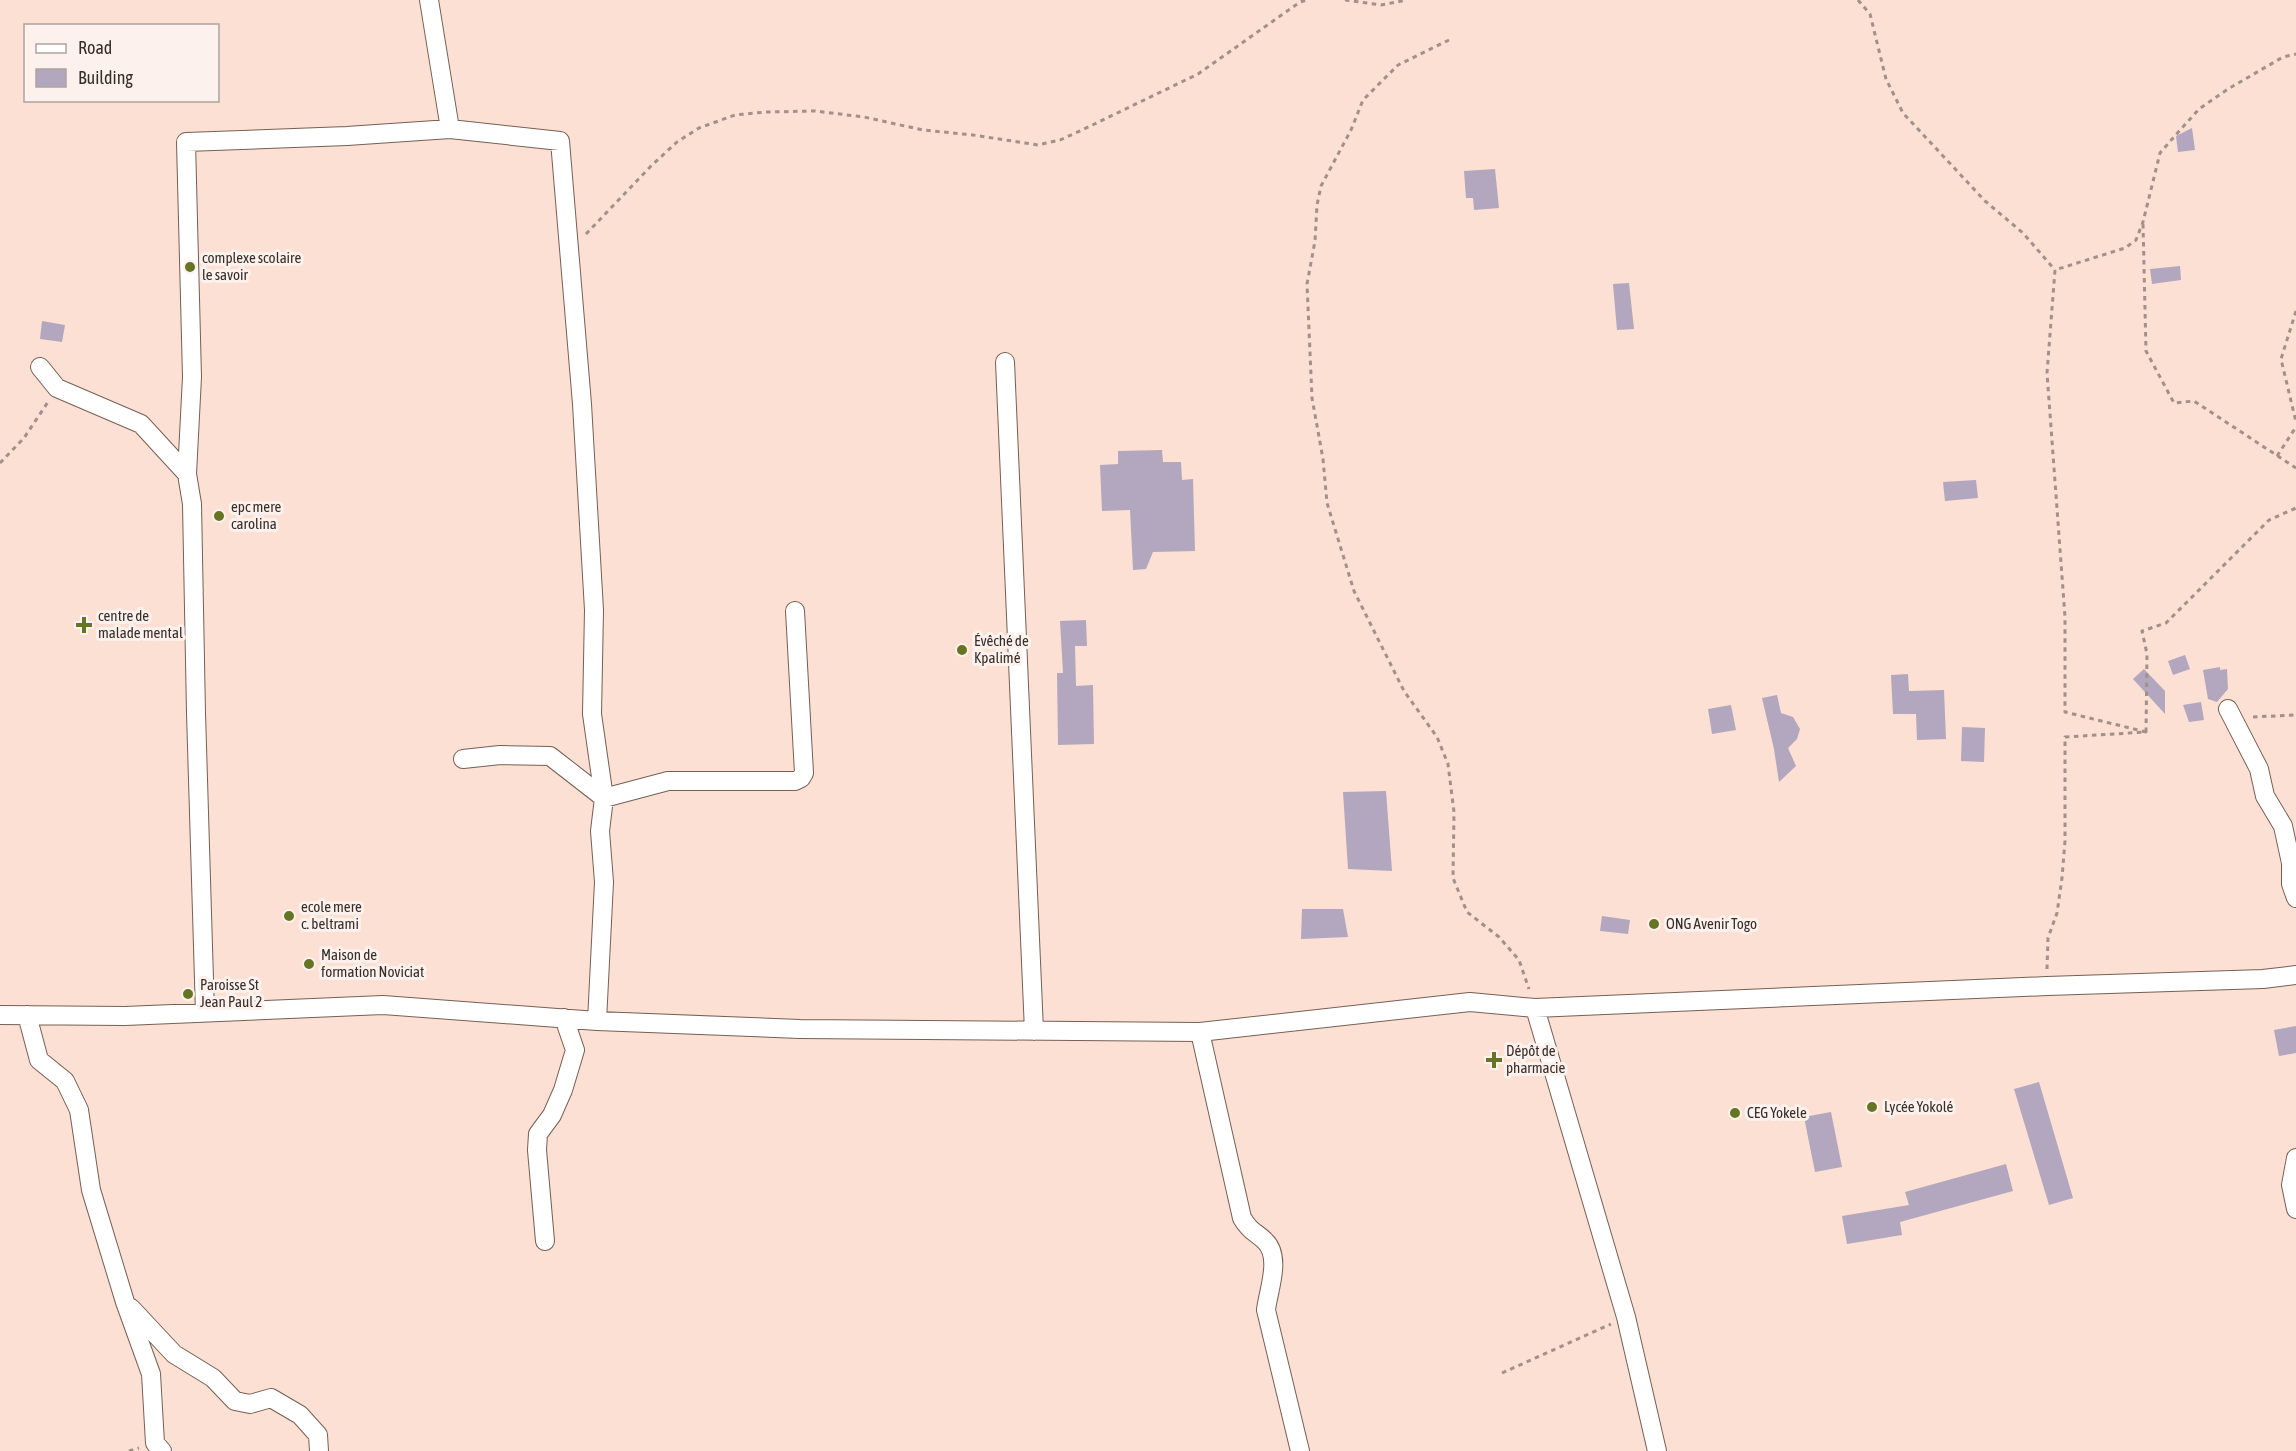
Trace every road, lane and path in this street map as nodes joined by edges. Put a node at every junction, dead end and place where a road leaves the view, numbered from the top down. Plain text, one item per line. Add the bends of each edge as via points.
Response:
1 (429, 0) edge
2 (1307, 0) edge
3 (1345, 0) edge
4 (1407, 0) edge
5 (1858, 0) edge
6 (1449, 40) dead end
7 (2296, 54) edge
8 (450, 129) junction
9 (2143, 222) junction
10 (585, 236) dead end
11 (2055, 270) junction
12 (2296, 311) edge
13 (1005, 363) dead end
14 (40, 367) dead end
15 (57, 388) junction
16 (2296, 423) edge
17 (2296, 427) edge
18 (2277, 456) junction
19 (0, 463) edge
20 (2296, 468) edge
21 (187, 474) junction
22 (2296, 508) edge
23 (795, 611) dead end
24 (2231, 714) joint
25 (2296, 715) edge
26 (2146, 732) junction
27 (463, 759) dead end
28 (604, 798) junction
29 (2296, 898) edge
30 (2296, 975) edge
31 (2047, 986) junction
32 (1535, 1008) junction
33 (205, 1013) junction
34 (0, 1015) edge
35 (27, 1015) junction
36 (564, 1018) junction
37 (597, 1021) junction
38 (1034, 1031) junction
39 (1200, 1032) junction
40 (2296, 1158) edge
41 (2296, 1209) edge
42 (545, 1241) dead end
43 (125, 1302) junction
44 (1626, 1317) junction
45 (1502, 1373) dead end
46 (162, 1451) edge
47 (319, 1451) edge
48 (1300, 1451) edge
49 (1657, 1451) edge

1 - 8 street
2 - 10 path via 1198,74 1060,140 1038,145 815,111 735,115 699,128 677,142
3 - 4 path via 1382,5
5 - 11 path via 1870,14 1886,79 1903,113
6 - 32 path via 1398,65 1363,100 1321,186 1307,284 1312,398 1328,503 1354,591 1404,691 1437,737 1448,764 1454,812 1453,878 1467,912 1519,960
7 - 9 path via 2283,57 2199,110 2160,153
8 - 21 street via 186,141 192,376
8 - 28 street via 560,141 592,563 592,714
9 - 11 path via 2136,240 2125,248
9 - 18 path via 2146,351 2174,403 2194,401
11 - 26 path via 2047,373 2065,617 2065,712
12 - 16 path via 2281,359
13 - 38 street
14 - 15 street
15 - 19 path via 24,438
15 - 21 street via 141,424
17 - 18 path
18 - 20 path
21 - 33 street via 192,504
22 - 26 path via 2269,520 2166,623 2142,631 2147,654
23 - 28 street via 804,773 801,778 668,781
24 - 25 path
24 - 29 street via 2259,769 2265,796 2283,826
26 - 31 path via 2065,737 2065,842 2057,913 2048,938
27 - 28 street via 550,756
28 - 37 street
30 - 31 street
31 - 32 street
32 - 39 street via 1470,1002
32 - 44 street
33 - 35 street
33 - 36 street via 383,1005
34 - 35 street
35 - 43 street via 39,1060 65,1081 79,1110 91,1190
36 - 37 street
36 - 42 street via 575,1050 563,1090 538,1134
37 - 38 street via 800,1029
38 - 39 street
39 - 48 street via 1242,1218 1250,1231 1270,1248 1272,1278 1266,1310
40 - 41 street via 2291,1185
43 - 46 street via 151,1374 155,1443
43 - 47 street via 174,1354 213,1378 235,1401 250,1404 271,1398 300,1415 318,1435
44 - 45 path
44 - 49 street

